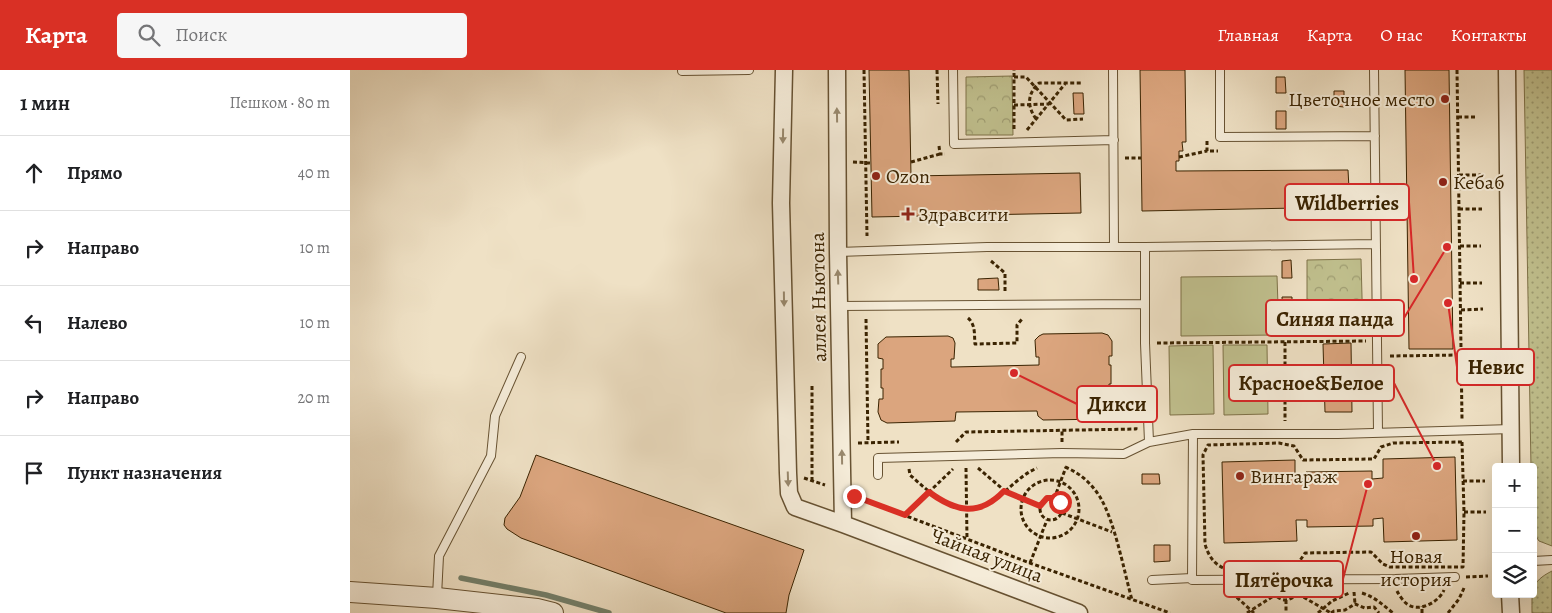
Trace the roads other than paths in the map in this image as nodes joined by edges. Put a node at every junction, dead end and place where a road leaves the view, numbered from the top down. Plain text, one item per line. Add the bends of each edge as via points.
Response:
1 (682, 70) edge
2 (749, 70) edge
3 (784, 70) edge
4 (836, 70) edge
5 (953, 70) edge
6 (1113, 70) edge
7 (1220, 70) edge
8 (1374, 70) edge
9 (1507, 70) edge
10 (1375, 136) junction
11 (1114, 140) junction
12 (1376, 244) junction
13 (1114, 246) junction
14 (1145, 247) junction
15 (838, 252) junction
16 (1145, 304) junction
17 (839, 306) junction
18 (521, 357) dead end
19 (1512, 429) junction
20 (1378, 432) junction
21 (1193, 434) junction
22 (1149, 442) junction
23 (1511, 463) edge
24 (878, 474) dead end
25 (796, 507) joint
26 (843, 524) junction
27 (1552, 560) edge
28 (1537, 561) edge
29 (1455, 577) road end
30 (1192, 578) junction
31 (1152, 580) dead end
32 (350, 592) edge
33 (437, 598) junction
34 (1510, 598) edge
35 (553, 613) edge
36 (1079, 613) edge
37 (1511, 613) edge

1 - 2 lane
3 -> 25 street, аллея Ньютона via 782,203 788,480 789,493
15 -> 4 street, аллея Ньютона
5 - 11 lane via 954,144
6 - 11 lane
7 - 10 lane via 1220,138
8 - 10 lane
9 - 19 street
10 - 12 lane
11 - 13 lane
12 - 14 lane
12 - 20 lane
13 - 14 lane
13 - 15 lane
14 - 16 lane
17 -> 15 street, аллея Ньютона
16 - 17 lane
16 - 22 lane
26 -> 17 street, аллея Ньютона
18 - 33 lane via 495,416 491,456 439,556
19 - 20 lane
19 - 23 street
20 - 21 lane
21 - 22 lane
21 - 30 lane
22 - 24 lane via 1124,454 878,458
25 - 26 street, Чайная улица
26 - 36 street, Чайная улица
27 - 28 lane
29 - 30 lane
30 - 31 lane
32 - 33 street
33 - 35 street via 537,608
34 - 37 street

